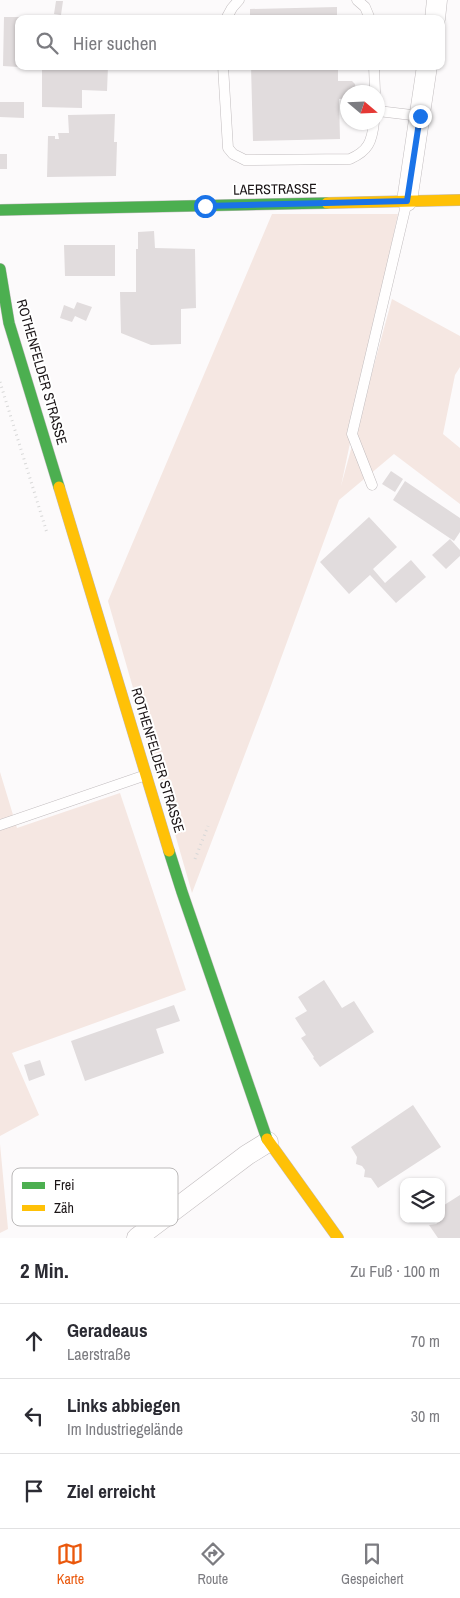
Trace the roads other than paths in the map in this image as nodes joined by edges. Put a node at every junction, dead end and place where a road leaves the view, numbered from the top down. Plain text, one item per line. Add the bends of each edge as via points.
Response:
1 (239, 0) edge
2 (357, 0) edge
3 (438, 0) edge
4 (228, 15) edge
5 (368, 15) edge
6 (436, 15) edge
7 (223, 70) edge
8 (374, 70) edge
9 (426, 70) edge
10 (375, 85) edge
11 (385, 113) edge
12 (420, 116) junction
13 (373, 130) edge
14 (460, 200) edge
15 (407, 201) junction
16 (0, 210) edge
17 (0, 269) edge
18 (372, 485) dead end
19 (147, 774) junction
20 (0, 825) edge
21 (268, 1142) junction
22 (178, 1207) edge
23 (153, 1226) edge
24 (137, 1238) edge
25 (338, 1238) edge

1 - 4 lane
2 - 5 lane
3 - 6 street
7 - 13 lane via 228,148 245,160 350,158 361,154
8 - 10 lane
9 - 12 street
11 - 12 lane
12 - 15 street
14 - 15 street, LAERSTRASSE
15 - 16 street, LAERSTRASSE
15 - 18 lane via 352,434
17 - 19 street, ROTHENFELDER STRASSE via 9,323
19 - 20 lane
19 - 21 street, ROTHENFELDER STRASSE via 182,892
21 - 22 street
21 - 25 street, ROTHENFELDER STRASSE
23 - 24 street

